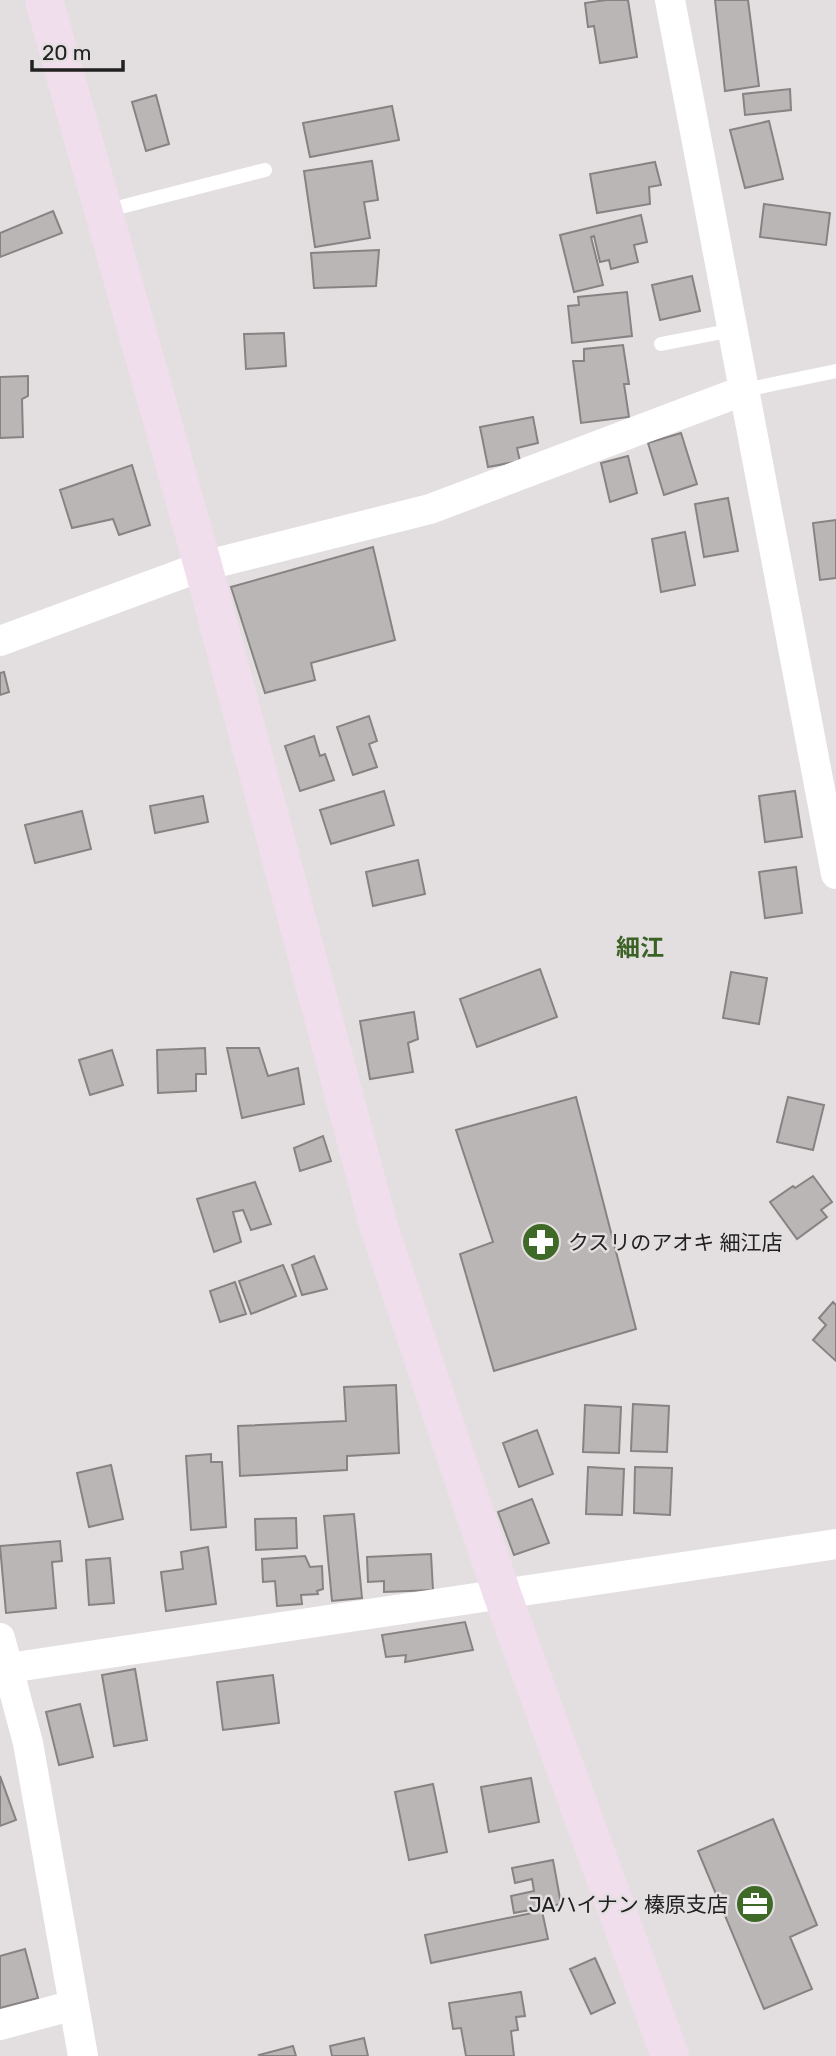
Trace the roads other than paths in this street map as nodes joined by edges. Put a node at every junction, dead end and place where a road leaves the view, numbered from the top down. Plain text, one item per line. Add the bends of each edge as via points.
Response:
1 (44, 0) edge
2 (670, 0) edge
3 (265, 170) dead end
4 (103, 211) junction
5 (733, 330) junction
6 (661, 344) dead end
7 (836, 371) edge
8 (744, 390) junction
9 (203, 566) junction
10 (0, 641) edge
11 (836, 874) edge
12 (836, 1544) edge
13 (502, 1594) junction
14 (0, 1638) edge
15 (9, 1668) junction
16 (74, 2005) junction
17 (0, 2025) edge
18 (83, 2056) edge
19 (670, 2056) edge

1 - 4 street
2 - 5 street
3 - 4 lane
4 - 9 street
5 - 6 lane
5 - 8 street
7 - 8 lane
8 - 9 street via 430,509
8 - 11 street
9 - 10 street
9 - 13 street via 379,1227
12 - 13 street
13 - 15 street
13 - 19 street
14 - 15 street
15 - 16 street via 28,1743
16 - 17 street
16 - 18 street

